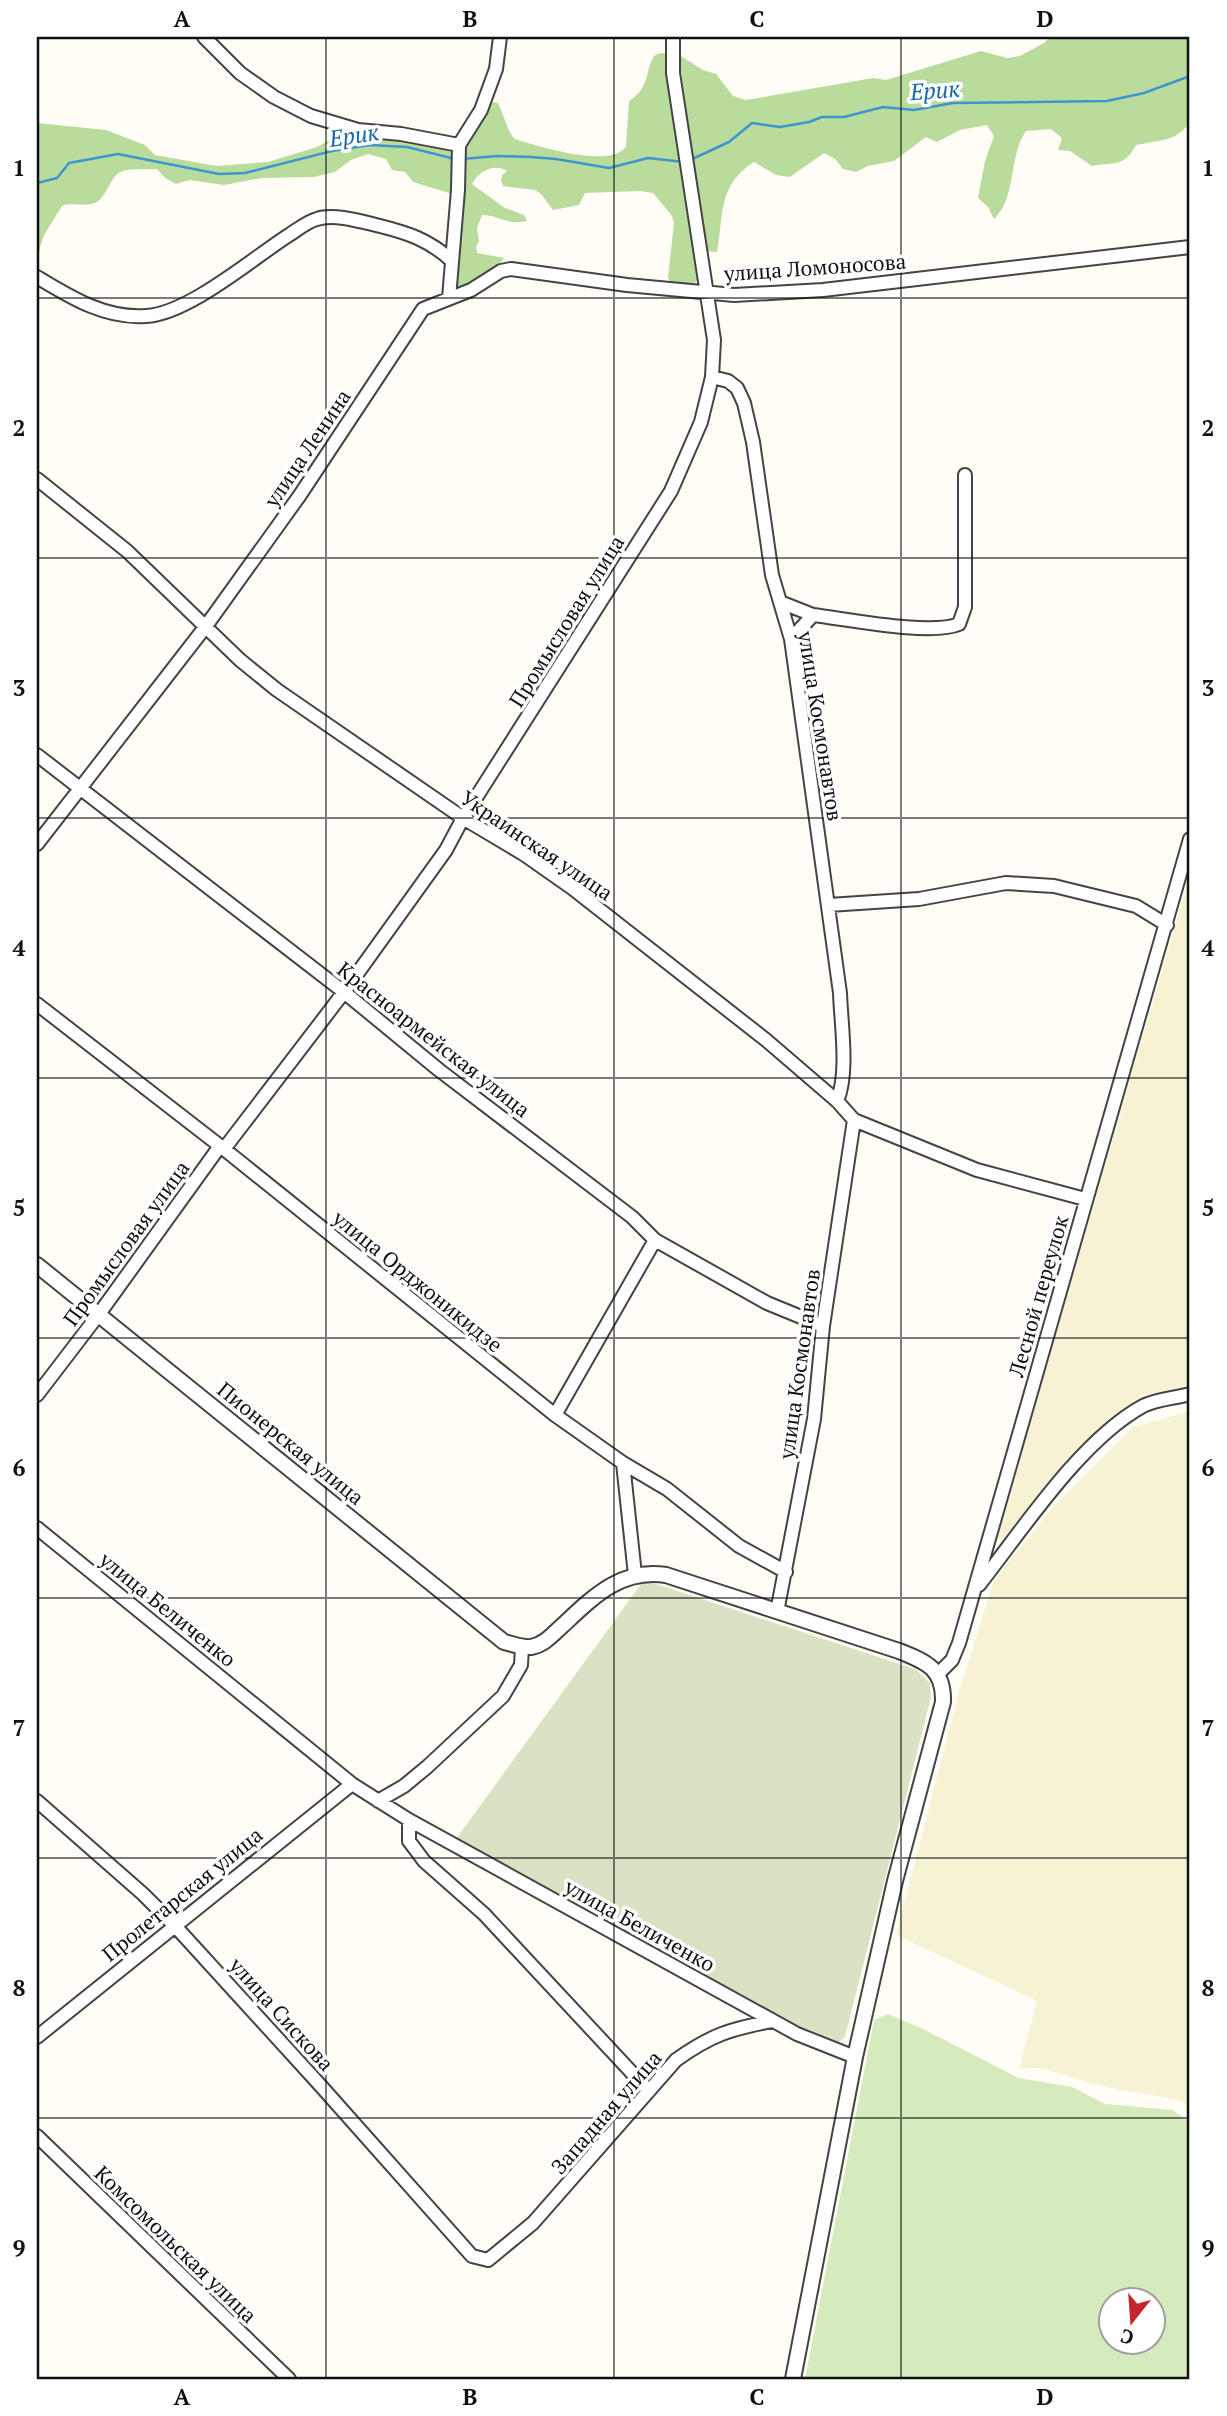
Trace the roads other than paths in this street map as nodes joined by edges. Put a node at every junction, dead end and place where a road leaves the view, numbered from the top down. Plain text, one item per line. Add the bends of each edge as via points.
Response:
1 (204, 37) edge
2 (500, 37) edge
3 (673, 37) edge
4 (459, 145) junction
5 (1190, 247) edge
6 (451, 260) junction
7 (37, 277) edge
8 (708, 292) junction
9 (449, 298) junction
10 (712, 377) junction
11 (965, 475) dead end
12 (37, 479) edge
13 (780, 602) junction
14 (813, 615) junction
15 (206, 626) junction
16 (790, 639) junction
17 (37, 755) edge
18 (80, 790) junction
19 (464, 818) junction
20 (1190, 839) edge
21 (37, 844) edge
22 (829, 905) junction
23 (1167, 925) junction
24 (344, 992) junction
25 (37, 1004) edge
26 (836, 1101) junction
27 (854, 1120) junction
28 (222, 1148) junction
29 (1085, 1199) junction
30 (655, 1240) junction
31 (37, 1265) edge
32 (99, 1314) junction
33 (822, 1326) junction
34 (1190, 1394) edge
35 (37, 1395) edge
36 (555, 1415) junction
37 (623, 1463) junction
38 (37, 1528) edge
39 (786, 1572) junction
40 (635, 1575) junction
41 (975, 1591) junction
42 (777, 1612) junction
43 (522, 1647) junction
44 (939, 1674) junction
45 (352, 1784) junction
46 (37, 1801) edge
47 (378, 1801) junction
48 (409, 1820) junction
49 (176, 1927) junction
50 (772, 2021) junction
51 (37, 2037) edge
52 (855, 2057) junction
53 (648, 2090) junction
54 (37, 2136) edge
55 (488, 2260) joint
56 (289, 2379) edge
57 (793, 2379) edge

1 - 4 street via 240,74 311,116 358,130
2 - 4 street via 496,69 481,110
3 - 8 street, Промысловая улица via 673,73
4 - 6 street
5 - 8 street, улица Ломоносова via 823,290
6 - 7 street via 413,234 351,219 317,218 197,296 149,316 106,312
6 - 9 street
8 - 9 street, улица Ломоносова via 511,269
8 - 10 street, Промысловая улица via 714,340
9 - 15 street, улица Ленина via 423,309 300,495
10 - 13 street, улица Космонавтов via 737,388 744,403
10 - 19 street, Промысловая улица via 701,422 671,491
11 - 14 street via 965,607 959,625 928,629
12 - 15 street, Украинская улица via 127,551
13 - 14 street
13 - 16 street, улица Космонавтов
14 - 16 street
15 - 18 street, улица Ленина
15 - 19 street, Украинская улица via 277,690
16 - 22 street, улица Космонавтов
17 - 18 street, Красноармейская улица
18 - 21 street, улица Ленина
18 - 24 street, Красноармейская улица
19 - 24 street, Промысловая улица
19 - 26 street, Украинская улица via 572,888 766,1040
20 - 23 street, Лесной переулок
22 - 23 street via 919,898 1006,883 1054,886 1136,906
22 - 26 street, улица Космонавтов via 840,993 841,1091
23 - 29 street, Лесной переулок
24 - 28 street, Промысловая улица
24 - 30 street, Красноармейская улица via 632,1217
25 - 28 street, улица Орджоникидзе
26 - 27 street, Украинская улица
27 - 29 street, Украинская улица via 977,1170
27 - 33 street, улица Космонавтов
28 - 32 street, Промысловая улица
28 - 36 street, улица Орджоникидзе
29 - 41 street, Лесной переулок
30 - 33 street, Красноармейская улица via 767,1303
30 - 36 street
31 - 32 street, Пионерская улица
32 - 35 street, Промысловая улица
32 - 43 street, Пионерская улица via 504,1642
33 - 39 street, улица Космонавтов via 814,1419
34 - 41 street via 1145,1405 1110,1429 1073,1466
36 - 37 street, улица Орджоникидзе
37 - 39 street, улица Орджоникидзе via 667,1489 739,1546
37 - 40 street
38 - 45 street, улица Беличенко
39 - 42 street, улица Космонавтов
40 - 42 street via 666,1575
40 - 43 street via 611,1585 546,1641
41 - 44 street, Лесной переулок via 952,1660
42 - 44 street via 918,1658
43 - 47 street via 521,1665 503,1696 427,1767
44 - 52 street via 943,1702 895,1881
45 - 47 street, улица Беличенко
45 - 49 street, Пролетарская улица
46 - 49 street, улица Сискова
47 - 48 street, улица Беличенко
48 - 50 street, улица Беличенко
48 - 53 street via 409,1841 425,1861 484,1914
49 - 51 street, Пролетарская улица
49 - 55 street, улица Сискова via 471,2256
50 - 52 street, улица Беличенко
50 - 53 street, Западная улица via 703,2041 676,2060
52 - 57 street
53 - 55 street, Западная улица via 533,2224
54 - 56 street, Комсомольская улица

